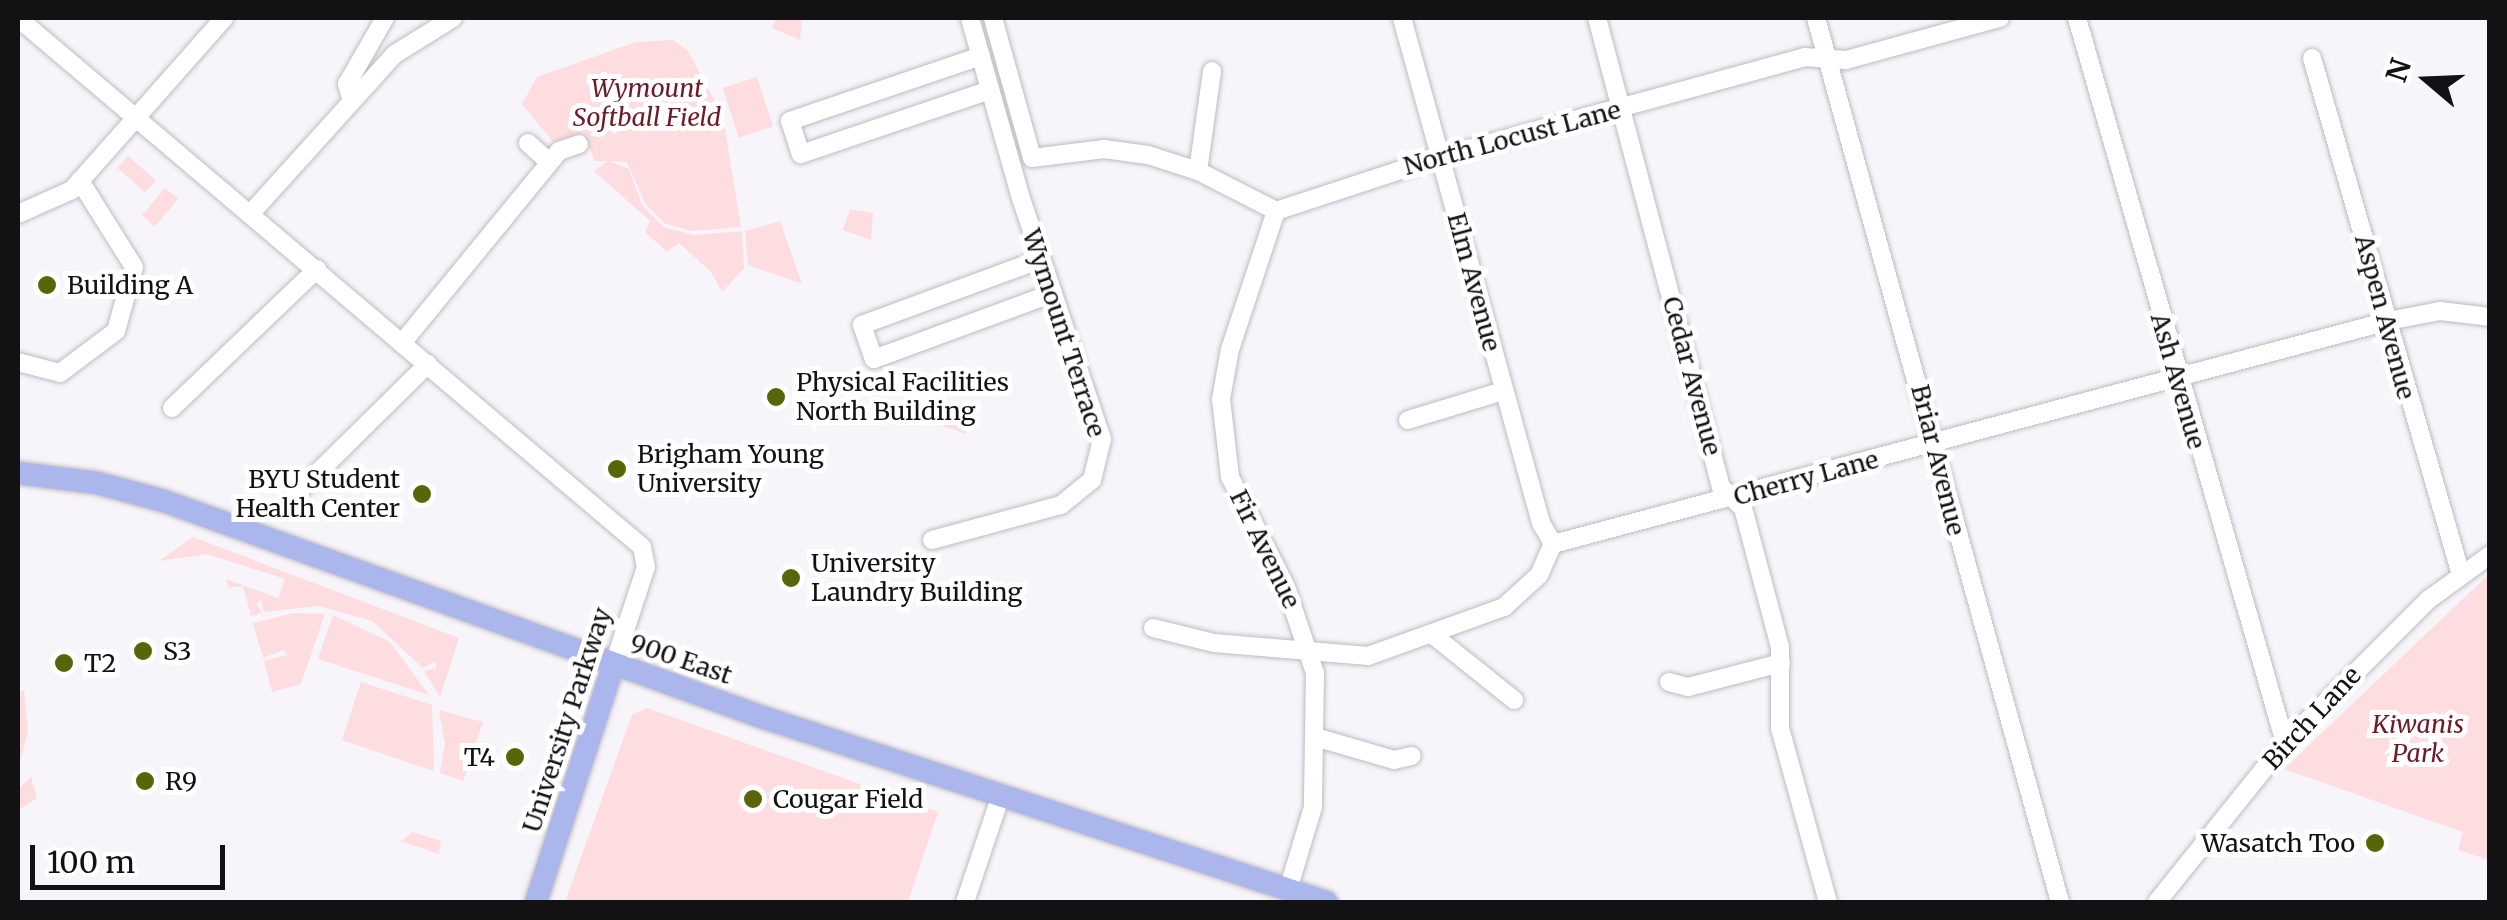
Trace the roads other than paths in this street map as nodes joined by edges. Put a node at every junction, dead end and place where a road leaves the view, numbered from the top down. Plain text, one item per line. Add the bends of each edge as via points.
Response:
1 (224, 18) edge
2 (384, 18) edge
3 (453, 18) edge
4 (970, 18) edge
5 (993, 18) edge
6 (1402, 18) edge
7 (1597, 18) edge
8 (1816, 18) edge
9 (2000, 18) edge
10 (2078, 18) edge
11 (20, 20) edge
12 (1826, 54) junction
13 (981, 56) junction
14 (2312, 58) dead end
15 (1212, 71) dead end
16 (990, 90) junction
17 (352, 98) junction
18 (1622, 108) junction
19 (134, 118) junction
20 (528, 143) dead end
21 (580, 144) dead end
22 (1440, 157) junction
23 (549, 162) junction
24 (1198, 171) junction
25 (80, 181) junction
26 (1276, 211) junction
27 (252, 212) junction
28 (18, 214) edge
29 (1042, 259) junction
30 (317, 269) junction
31 (1053, 293) junction
32 (2490, 317) edge
33 (2388, 321) junction
34 (402, 343) junction
35 (18, 362) edge
36 (428, 364) junction
37 (2177, 378) junction
38 (1504, 391) junction
39 (172, 408) dead end
40 (1408, 420) dead end
41 (1932, 444) junction
42 (18, 473) edge
43 (297, 493) dead end
44 (1732, 497) junction
45 (932, 540) dead end
46 (1553, 544) junction
47 (2490, 555) edge
48 (2461, 575) junction
49 (1152, 628) dead end
50 (1433, 634) junction
51 (1311, 652) junction
52 (1780, 663) junction
53 (614, 664) junction
54 (1669, 682) dead end
55 (1514, 700) dead end
56 (1316, 737) junction
57 (2285, 743) junction
58 (1412, 756) dead end
59 (1000, 798) junction
60 (1288, 890) junction
61 (536, 902) edge
62 (965, 902) edge
63 (1326, 902) edge
64 (1828, 902) edge
65 (2060, 902) edge
66 (2157, 902) edge

1 - 19 street
2 - 17 street via 348,84
3 - 17 street via 396,54
4 - 13 street, Wymount Terrace
5 - 24 street via 1032,158 1125,150
6 - 22 street, Elm Avenue
7 - 18 street, Cedar Avenue
8 - 12 street, Briar Avenue
9 - 12 street, North Locust Lane via 1846,60
10 - 37 street, Ash Avenue
11 - 19 street
12 - 18 street, North Locust Lane
12 - 41 street, Briar Avenue
13 - 16 street, Wymount Terrace
13 - 16 street via 790,120 801,154
14 - 33 street, Aspen Avenue
15 - 24 street
16 - 29 street, Wymount Terrace
17 - 27 street
18 - 22 street, North Locust Lane
18 - 44 street, Cedar Avenue via 1721,487
19 - 25 street
19 - 27 street
20 - 23 street
21 - 23 street
22 - 26 street, North Locust Lane
22 - 38 street, Elm Avenue
23 - 34 street
24 - 26 street
25 - 28 street via 58,202
25 - 35 street via 134,267 116,332 60,373
26 - 51 street, Fir Avenue via 1230,349 1222,432 1239,502 1286,587
27 - 30 street
29 - 31 street, Wymount Terrace
29 - 31 street via 862,325 874,360
30 - 34 street
30 - 39 street
31 - 45 street, Wymount Terrace via 1102,439 1092,480 1080,494 1043,510
32 - 33 street, Cherry Lane via 2440,311
33 - 37 street, Cherry Lane
33 - 48 street, Aspen Avenue
34 - 36 street
36 - 43 street
36 - 53 street, University Parkway via 646,555
37 - 41 street, Cherry Lane
37 - 57 street, Ash Avenue
38 - 40 street
38 - 46 street, Elm Avenue via 1540,523
41 - 44 street, Cherry Lane
41 - 65 street, Briar Avenue
42 - 53 main road, 900 East via 148,496
44 - 46 street, Cherry Lane
44 - 52 street, Cedar Avenue via 1743,508
46 - 50 street via 1539,574 1504,607
47 - 48 street, Birch Lane
48 - 57 street, Birch Lane
49 - 51 street via 1214,643
50 - 51 street via 1368,656
50 - 55 street
51 - 56 street, Fir Avenue
52 - 54 street via 1688,687
52 - 64 street, Cedar Avenue via 1780,728
53 - 59 main road, 900 East
53 - 61 main road, University Parkway
56 - 58 street via 1394,760
56 - 60 street, Fir Avenue via 1313,807
57 - 66 street, Birch Lane
59 - 60 main road, 900 East
59 - 62 street
60 - 63 main road, 900 East

